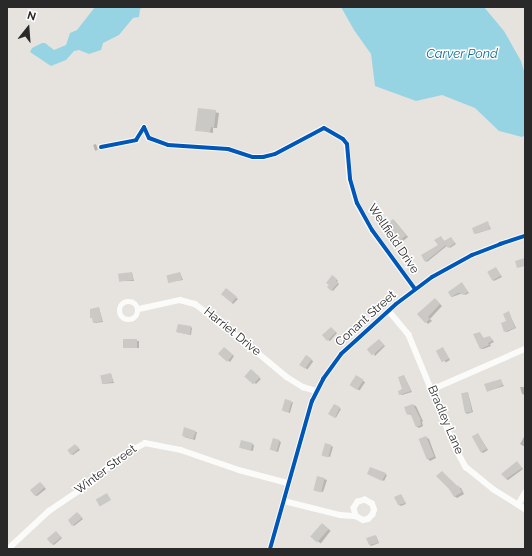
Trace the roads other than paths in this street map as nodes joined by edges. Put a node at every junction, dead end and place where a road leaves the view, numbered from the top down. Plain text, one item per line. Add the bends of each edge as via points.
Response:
1 (100, 147) dead end
2 (525, 236) edge
3 (415, 289) junction
4 (139, 309) dead end
5 (389, 311) junction
6 (525, 349) edge
7 (431, 390) junction
8 (316, 391) junction
9 (288, 483) junction
10 (525, 493) edge
11 (284, 501) junction
12 (518, 504) junction
13 (525, 509) edge
14 (356, 516) dead end
15 (8, 549) edge
16 (270, 549) edge

1 - 3 street, Wellfield Drive via 136,140 144,127 149,138 168,144 228,149 253,157 263,157 275,154 324,128 347,144 350,179 357,203 372,230
2 - 3 street, Conant Street via 461,260
3 - 5 street, Conant Street
4 - 8 street, Harriet Drive via 180,300 195,304 286,377
5 - 7 street, Bradley Lane via 409,335
5 - 8 street, Conant Street via 341,354
6 - 7 street
7 - 12 street, Bradley Lane via 456,450 466,467 493,489
8 - 9 street, Conant Street
9 - 11 street, Conant Street
9 - 15 street, Winter Street via 170,447 145,443 126,453 83,488 49,511
10 - 12 street
11 - 14 street via 340,516
11 - 16 street, Conant Street
12 - 13 street, Bradley Lane

